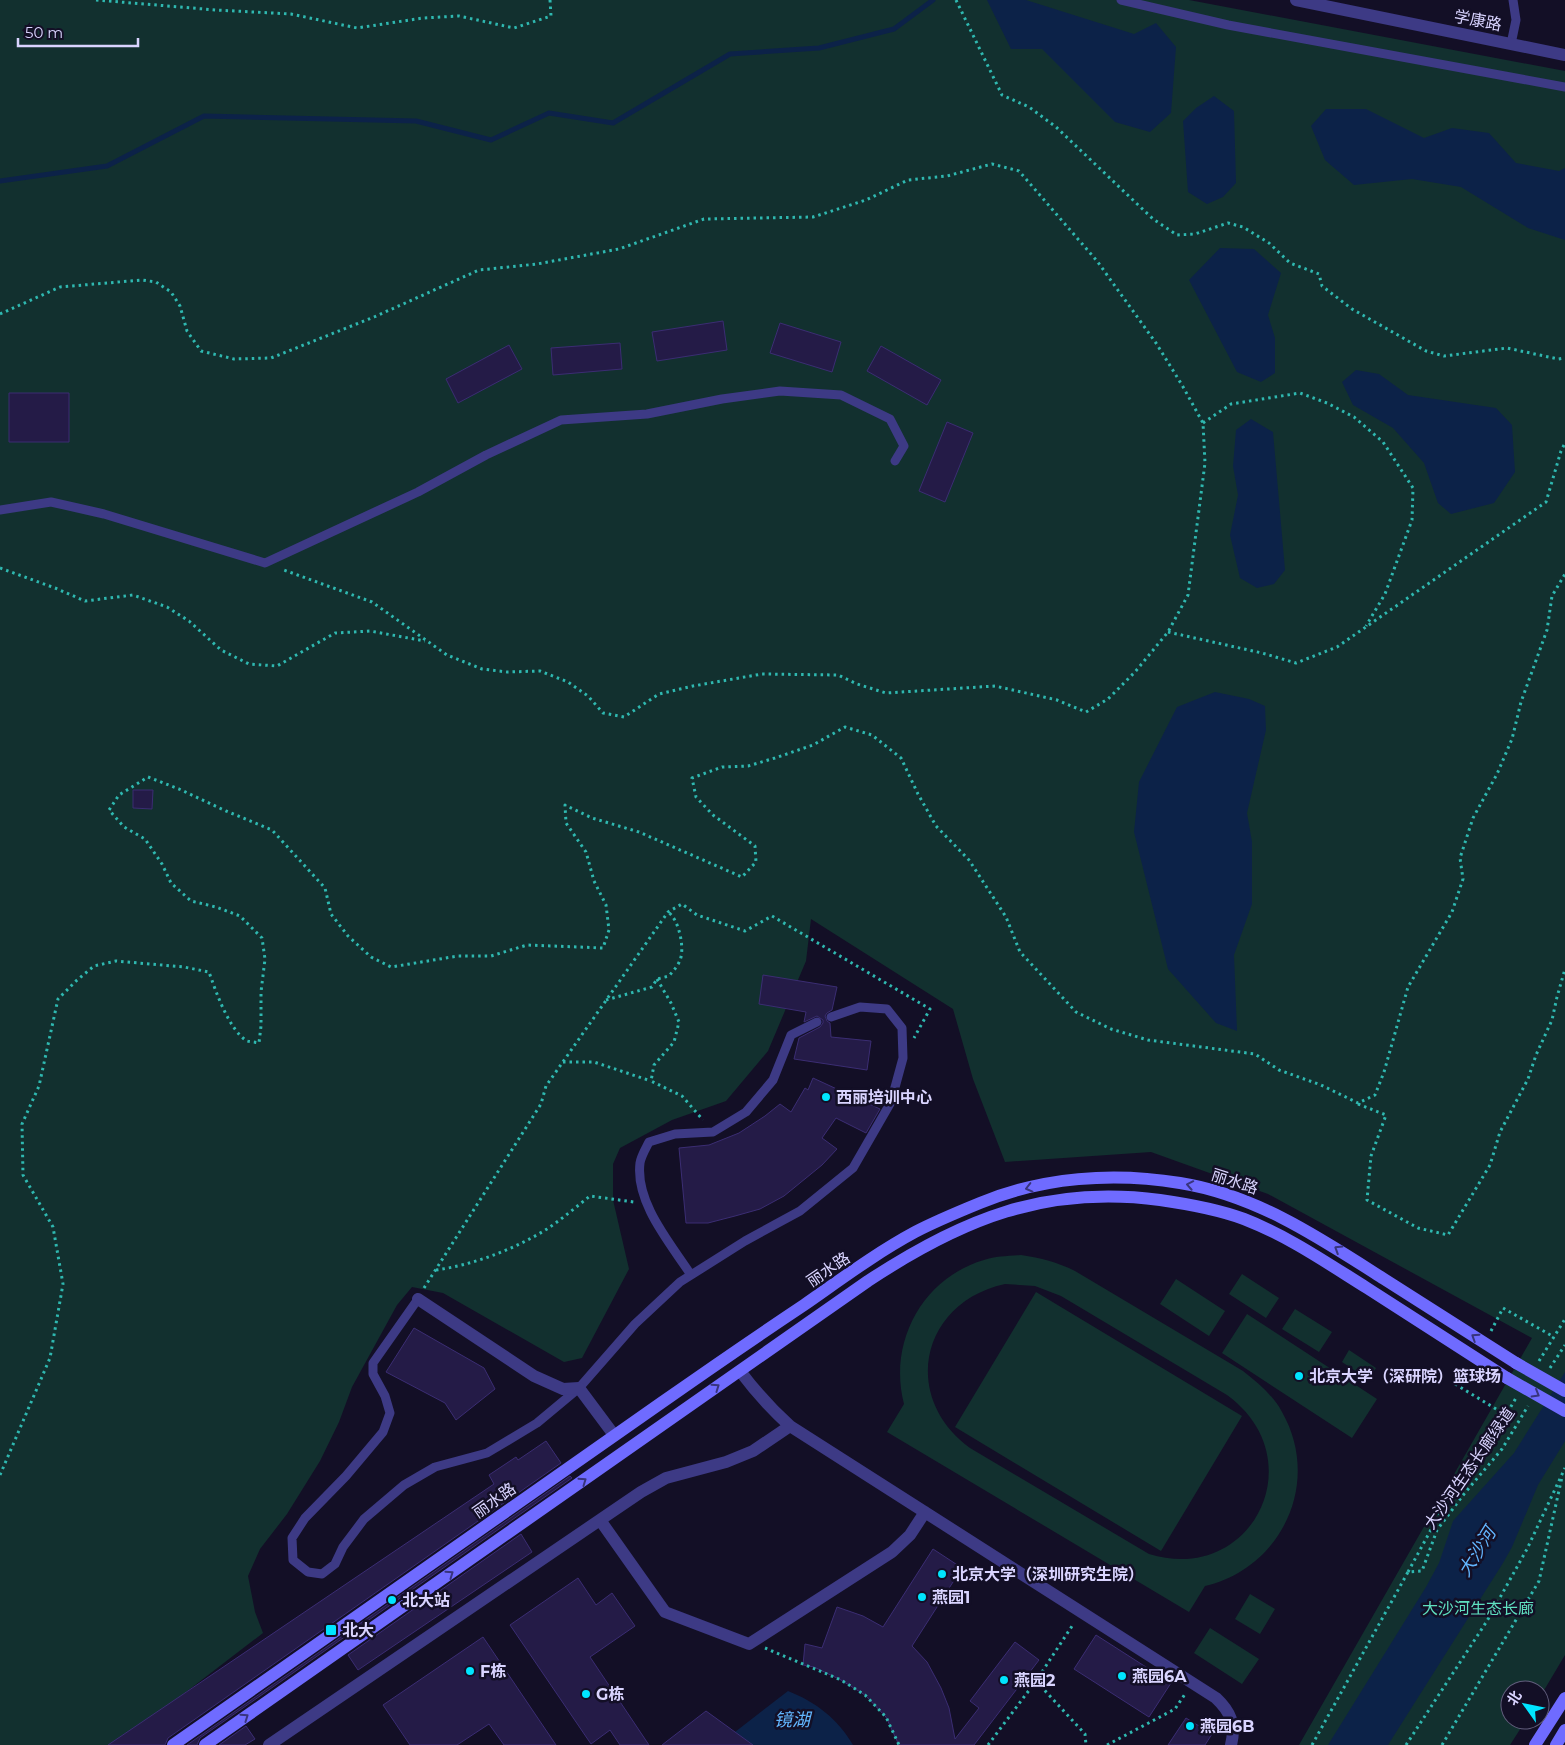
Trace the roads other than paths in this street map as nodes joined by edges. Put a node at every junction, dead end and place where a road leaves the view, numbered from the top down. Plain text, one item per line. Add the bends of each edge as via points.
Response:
1 (1121, 0) edge
2 (1296, 0) edge
3 (1513, 0) edge
4 (1510, 44) junction
5 (1565, 55) edge
6 (1565, 87) edge
7 (896, 460) dead end
8 (0, 510) edge
9 (831, 1017) dead end
10 (817, 1022) dead end
11 (691, 1275) junction
12 (418, 1298) joint
13 (740, 1371) junction
14 (579, 1388) junction
15 (1565, 1392) edge
16 (1565, 1411) edge
17 (790, 1426) junction
18 (614, 1435) junction
19 (926, 1512) junction
20 (600, 1520) junction
21 (1565, 1698) edge
22 (1565, 1730) edge
23 (173, 1745) edge
24 (205, 1745) edge
25 (269, 1745) edge
26 (1231, 1745) edge
27 (1535, 1745) edge
28 (1556, 1745) edge

1 - 6 lane via 1228,25
2 - 4 street, 学康路
3 - 4 lane via 1516,20
4 - 5 street, 学康路
7 - 8 lane via 904,446 890,419 841,396 780,391 647,414 561,420 418,492 265,563 104,514 51,502
9 - 11 lane via 860,1007 887,1009 902,1028 904,1058 891,1102 853,1168 800,1211
10 - 11 lane via 791,1036 773,1080 746,1112 713,1132 675,1134 649,1142 640,1162 641,1188 653,1217
11 - 14 lane via 634,1324
12 - 14 street via 534,1376 563,1389
12 - 14 lane via 373,1363 373,1374 386,1396 390,1413 383,1432 305,1518 292,1538 293,1560 308,1572 322,1574 335,1564 343,1546 364,1519 404,1485 435,1466 487,1454 537,1422
13 -> 16 main road, 丽水路, bridge via 916,1251 989,1217 1014,1208 1067,1198 1149,1198 1222,1212 1285,1238
13 - 17 street
24 -> 13 main road, 丽水路
14 - 18 street
15 -> 18 main road, 丽水路, bridge via 1327,1243 1261,1207 1225,1193 1181,1183 1120,1177 1084,1178 1014,1192 917,1231
17 - 19 street
17 - 20 street via 752,1452 666,1478
18 - 23 main road, 丽水路
19 - 20 street via 910,1535 892,1552 749,1644 665,1612
19 - 26 street via 1216,1698 1227,1709 1232,1723 1234,1735
20 - 25 street
21 - 27 main road
22 - 28 main road

